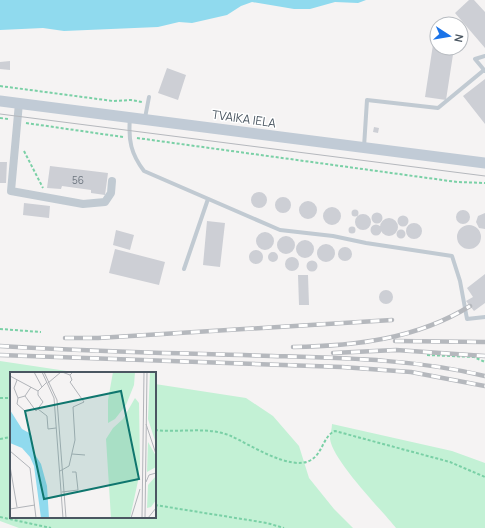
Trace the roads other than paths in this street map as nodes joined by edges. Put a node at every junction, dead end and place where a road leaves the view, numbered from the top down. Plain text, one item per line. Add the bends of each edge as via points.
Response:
1 (485, 56) edge
2 (485, 71) edge
3 (149, 97) dead end
4 (0, 101) edge
5 (19, 104) junction
6 (130, 117) junction
7 (145, 119) junction
8 (363, 148) junction
9 (485, 163) edge
10 (112, 181) dead end
11 (208, 199) junction
12 (184, 269) dead end
13 (485, 317) edge

1 - 2 lane via 475,59
2 - 8 lane via 438,108 367,100
3 - 7 lane
4 - 5 street, TVAIKA IELA
5 - 6 street, TVAIKA IELA
5 - 10 street via 11,191 83,204 105,202 111,193
6 - 7 street, TVAIKA IELA
6 - 11 lane via 134,158 144,171
7 - 8 street, TVAIKA IELA
8 - 9 street, TVAIKA IELA
11 - 12 lane
11 - 13 lane via 280,230 452,256 467,319

